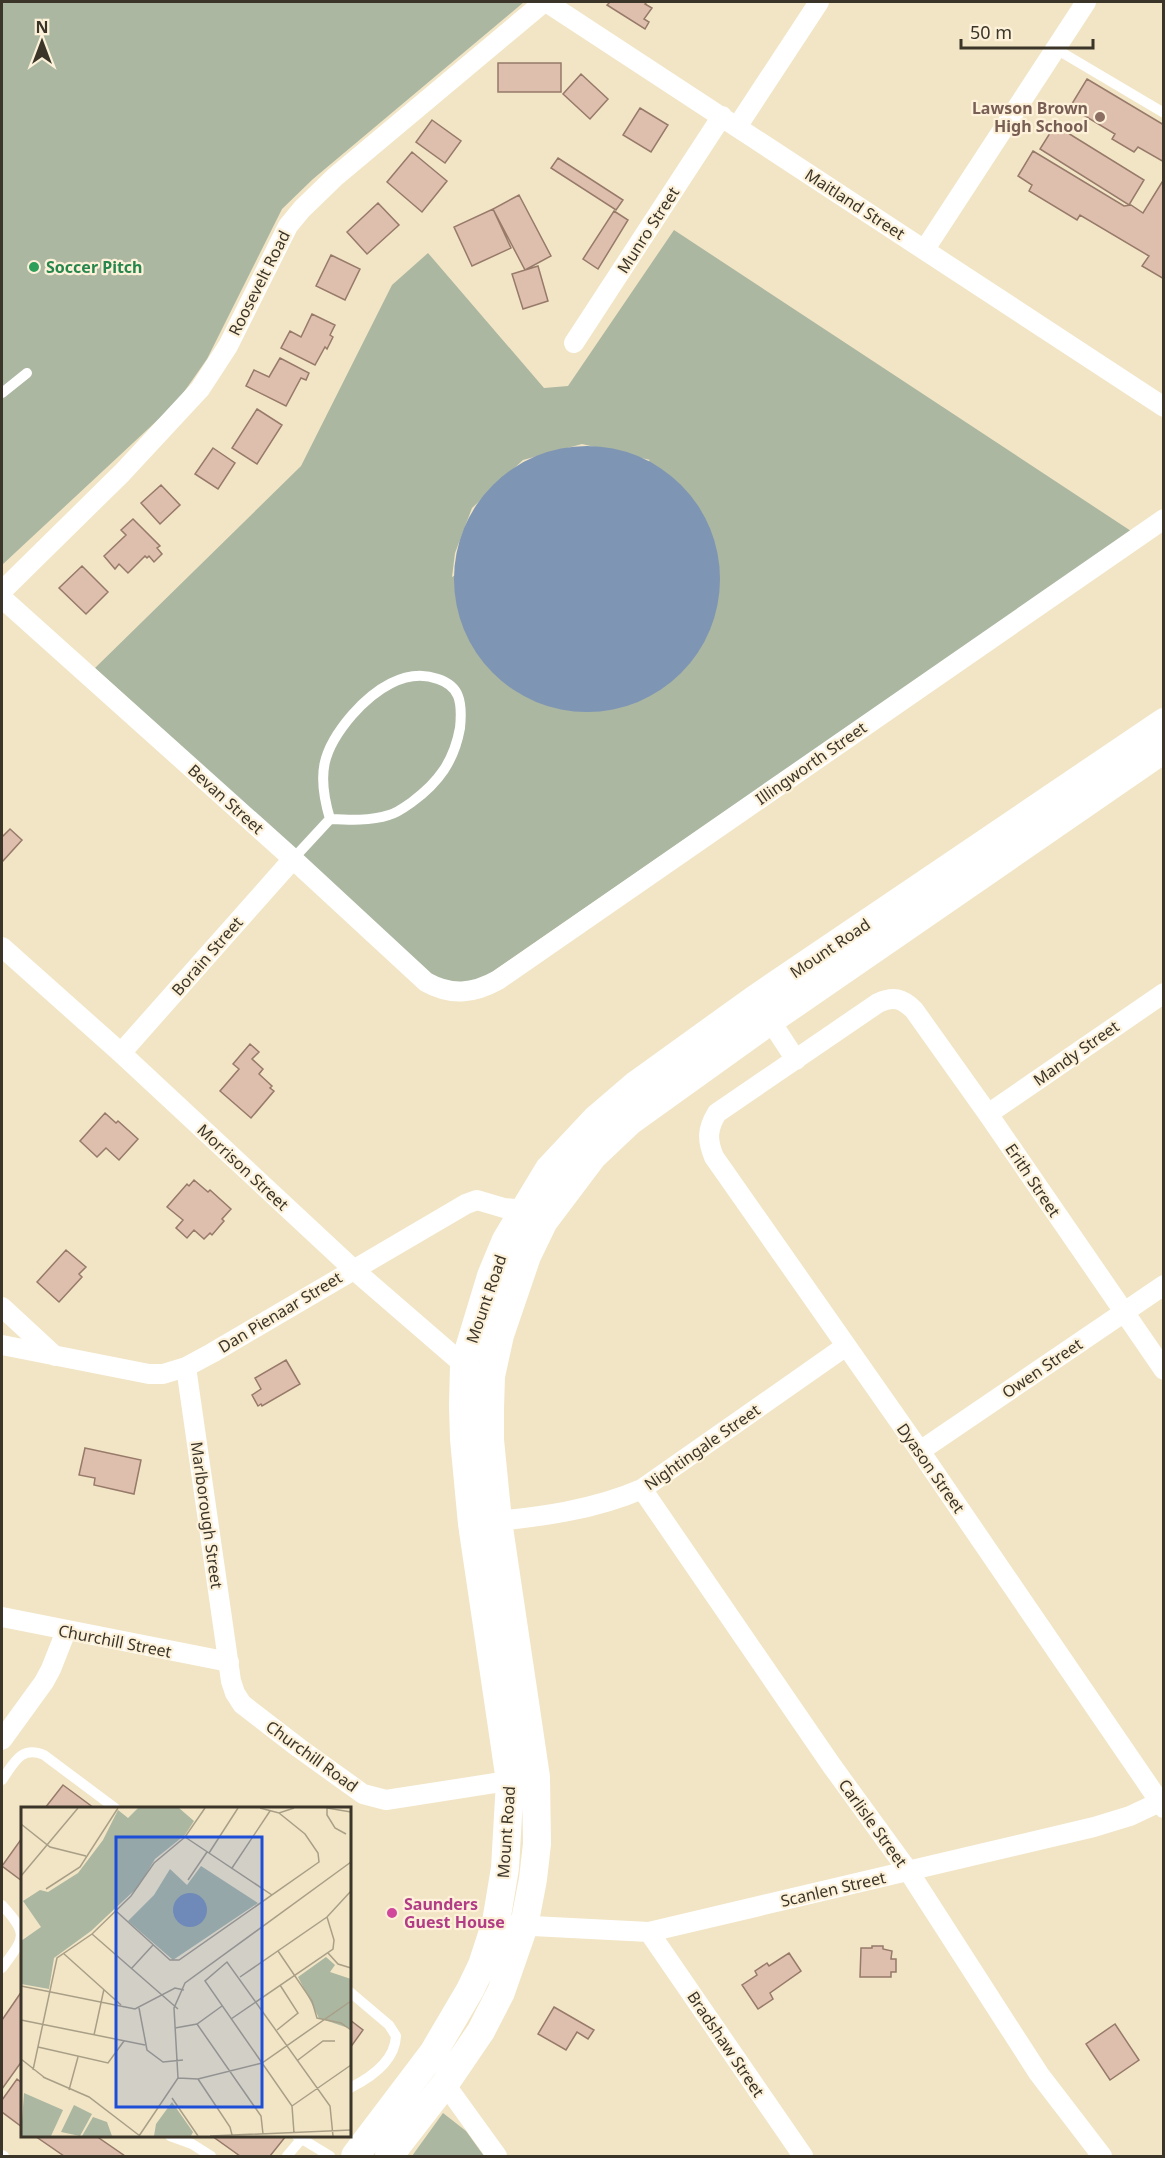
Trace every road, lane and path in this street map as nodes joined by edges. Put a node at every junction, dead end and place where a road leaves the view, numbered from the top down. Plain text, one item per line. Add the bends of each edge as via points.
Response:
1 (545, 2) edge
2 (819, 2) edge
3 (1086, 2) edge
4 (1056, 49) junction
5 (1164, 113) edge
6 (729, 122) junction
7 (925, 249) junction
8 (574, 343) dead end
9 (27, 373) dead end
10 (2, 393) edge
11 (1164, 407) edge
12 (1164, 519) edge
13 (2, 591) edge
14 (2, 598) edge
15 (1164, 722) edge
16 (1164, 749) edge
17 (1131, 758) junction
18 (330, 819) junction
19 (293, 859) junction
20 (2, 947) edge
21 (454, 993) joint
22 (1164, 993) edge
23 (763, 1010) junction
24 (121, 1053) junction
25 (796, 1060) junction
26 (988, 1114) junction
27 (534, 1216) junction
28 (352, 1269) junction
29 (1164, 1285) edge
30 (2, 1307) edge
31 (1124, 1312) junction
32 (2, 1345) edge
33 (846, 1346) junction
34 (55, 1356) junction
35 (464, 1365) junction
36 (186, 1367) junction
37 (1164, 1370) edge
38 (491, 1376) junction
39 (920, 1451) junction
40 (642, 1490) junction
41 (485, 1522) junction
42 (2, 1617) edge
43 (66, 1631) junction
44 (229, 1662) junction
45 (2, 1740) edge
46 (523, 1779) junction
47 (2, 1780) edge
48 (1162, 1804) edge
49 (112, 1807) edge
50 (909, 1872) junction
51 (2, 1905) edge
52 (496, 1922) junction
53 (524, 1926) junction
54 (649, 1932) junction
55 (2, 1968) edge
56 (351, 1993) edge
57 (445, 2085) junction
58 (351, 2087) edge
59 (173, 2137) edge
60 (301, 2137) edge
61 (211, 2157) edge
62 (287, 2157) edge
63 (330, 2157) edge
64 (355, 2157) edge
65 (389, 2157) edge
66 (497, 2157) edge
67 (802, 2157) edge
68 (1102, 2157) edge

1 - 6 street, Maitland Street
1 - 13 street, Roosevelt Road via 302,209 288,226 228,346 200,389
2 - 6 street, Munro Street
3 - 4 street
4 - 5 lane
4 - 7 street
6 - 7 street, Maitland Street
6 - 8 street, Munro Street
7 - 11 street, Maitland Street
9 - 10 lane
12 - 21 street, Illingworth Street via 498,980 472,992
14 - 19 street, Bevan Street
15 - 17 main road, Mount Road
16 - 17 main road, Mount Road
17 - 23 main road, Mount Road
18 - 18 lane via 323,792 324,764 331,744 358,708 393,681 409,677 436,678 452,687 461,707 457,741 443,774 434,784 392,814 366,820
18 - 19 lane
19 - 21 street, Bevan Street via 426,982
19 - 24 street, Borain Street
20 - 24 street, Morrison Street
22 - 26 street, Mandy Street
23 - 25 street
23 - 27 main road, Mount Road via 637,1084 595,1120 549,1169
24 - 28 street, Morrison Street
25 - 26 street, Erith Street via 878,1003 896,998 906,1001 914,1010
25 - 33 street, Dyason Street via 717,1113 710,1125 709,1146
26 - 31 street, Erith Street
27 - 28 street, Dan Pienaar Street via 477,1200
27 - 35 main road, Mount Road via 506,1240
27 - 38 main road, Mount Road via 527,1256 500,1335
28 - 35 street, Morrison Street
28 - 36 street, Dan Pienaar Street
29 - 31 street, Owen Street
30 - 34 street
31 - 37 street, Erith Street
31 - 39 street, Owen Street
32 - 34 street, Dan Pienaar Street
33 - 39 street, Dyason Street
33 - 40 street, Nightingale Street
34 - 36 street, Dan Pienaar Street via 149,1374
35 - 38 street, Morrison Street
35 - 41 main road, Mount Road via 464,1439
36 - 44 street, Marlborough Street
38 - 41 main road, Mount Road
39 - 48 street, Dyason Street
40 - 41 street, Nightingale Street via 597,1506
40 - 50 street, Carlisle Street
41 - 46 main road, Mount Road
42 - 43 street, Churchill Street
43 - 44 street, Churchill Street
43 - 45 street via 44,1682
44 - 46 street, Churchill Road via 235,1693 242,1704 363,1794 386,1800
46 - 52 main road, Mount Road
46 - 53 main road, Mount Road via 537,1844
47 - 49 lane via 21,1755 36,1752
48 - 50 street, Scanlen Street via 1094,1827
50 - 54 street, Scanlen Street
50 - 68 street, Carlisle Street via 1039,2074
51 - 55 lane via 21,1930 16,1949
52 - 53 street, Scanlen Street
52 - 64 main road, Mount Road via 470,1990 446,2033
53 - 54 street, Scanlen Street
53 - 57 main road, Mount Road via 501,1992
54 - 67 street, Bradshaw Street
56 - 58 lane via 389,2025 396,2036 395,2047 378,2070
57 - 65 main road, Mount Road
57 - 66 street
59 - 61 lane
60 - 62 lane
60 - 63 lane

